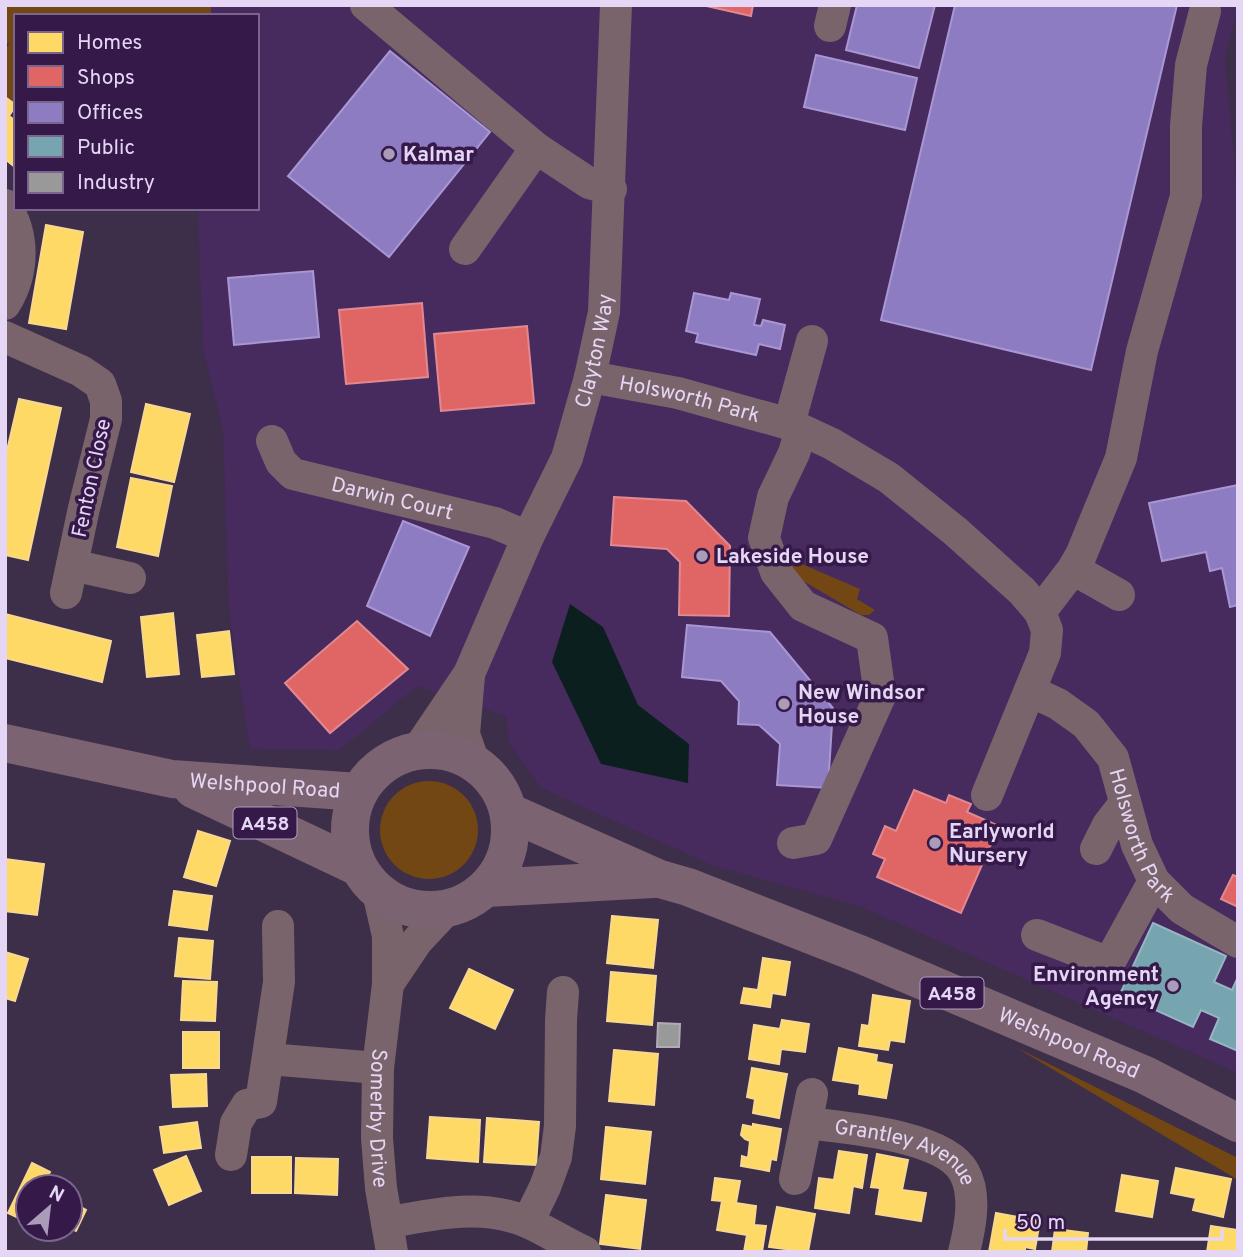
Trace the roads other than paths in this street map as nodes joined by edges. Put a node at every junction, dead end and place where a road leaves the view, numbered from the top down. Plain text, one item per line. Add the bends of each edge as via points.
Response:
1 (366, 5) edge
2 (615, 5) edge
3 (1205, 11) dead end
4 (536, 148) junction
5 (611, 189) junction
6 (10, 208) edge
7 (465, 249) dead end
8 (5, 304) edge
9 (5, 337) edge
10 (812, 341) dead end
11 (590, 377) junction
12 (795, 427) junction
13 (272, 441) dead end
14 (528, 537) junction
15 (1073, 569) junction
16 (130, 578) dead end
17 (1119, 595) dead end
18 (1040, 612) junction
19 (469, 674) junction
20 (1026, 701) junction
21 (5, 743) edge
22 (417, 751) junction
23 (474, 763) junction
24 (172, 779) junction
25 (359, 792) junction
26 (986, 795) dead end
27 (1125, 803) junction
28 (509, 812) junction
29 (793, 843) dead end
30 (1096, 849) dead end
31 (660, 879) junction
32 (368, 880) junction
33 (1154, 881) junction
34 (487, 888) junction
35 (446, 910) junction
36 (278, 926) dead end
37 (1037, 935) dead end
38 (1238, 942) edge
39 (388, 984) junction
40 (563, 992) dead end
41 (268, 1059) junction
42 (378, 1068) junction
43 (1238, 1123) edge
44 (231, 1155) dead end
45 (795, 1179) dead end
46 (541, 1230) junction
47 (390, 1237) edge
48 (585, 1252) edge
49 (964, 1252) edge

1 - 4 street
2 - 5 street, Clayton Way
3 - 15 street via 1191,65 1186,196 1142,351 1121,458
4 - 5 street via 589,183
4 - 7 street
5 - 11 street, Clayton Way via 604,312
6 - 8 street via 19,237 19,260 15,288
9 - 16 street, Fenton Close via 100,384 106,419 69,579
10 - 12 street, Holsworth Park
11 - 12 street, Holsworth Park via 678,393
11 - 14 street, Clayton Way via 567,458
12 - 18 street, Holsworth Park via 889,478 955,531
12 - 29 street via 794,453 760,493 764,538 776,572 803,606 872,638 880,695 816,839
13 - 14 street, Darwin Court via 289,480 495,523
14 - 19 street, Clayton Way
15 - 17 street
15 - 18 street
18 - 20 street via 1047,630 1045,653
19 - 22 street, Clayton Way
19 - 23 street, Clayton Way via 464,734
20 - 26 street
20 - 27 street, Holsworth Park via 1058,704 1086,724 1113,758
21 - 24 main road, Welshpool Road / A458
22 - 23 main road, Welshpool Road / A458 via 444,751
22 - 25 main road, Welshpool Road / A458 via 388,761
23 - 28 main road, Welshpool Road / A458 via 497,785
24 - 25 main road, Welshpool Road / A458
24 - 32 main road, Welshpool Road / A458
25 - 32 main road, Welshpool Road / A458 via 351,813 350,842
27 - 30 street
27 - 33 street, Holsworth Park
28 - 31 main road, Welshpool Road / A458
28 - 34 main road, Welshpool Road / A458 via 511,840 504,864
31 - 34 main road, Welshpool Road / A458
31 - 43 main road, Welshpool Road / A458 via 862,955 1106,1058
32 - 35 main road, Welshpool Road / A458 via 397,904 419,911
32 - 39 street, Somerby Drive via 388,936
33 - 37 street via 1109,963
33 - 38 street, Holsworth Park via 1182,909
34 - 35 main road, Welshpool Road / A458
35 - 39 street, Somerby Drive via 416,941
36 - 41 street via 279,982
39 - 42 street, Somerby Drive
40 - 46 street via 560,1126 556,1157 545,1187
41 - 42 street
41 - 44 street via 261,1102 247,1105 236,1123
42 - 47 street, Somerby Drive via 377,1138
45 - 49 street, Grantley Avenue via 810,1108 926,1145 950,1157 964,1171 971,1216
46 - 47 street via 506,1215 458,1212
46 - 48 street

